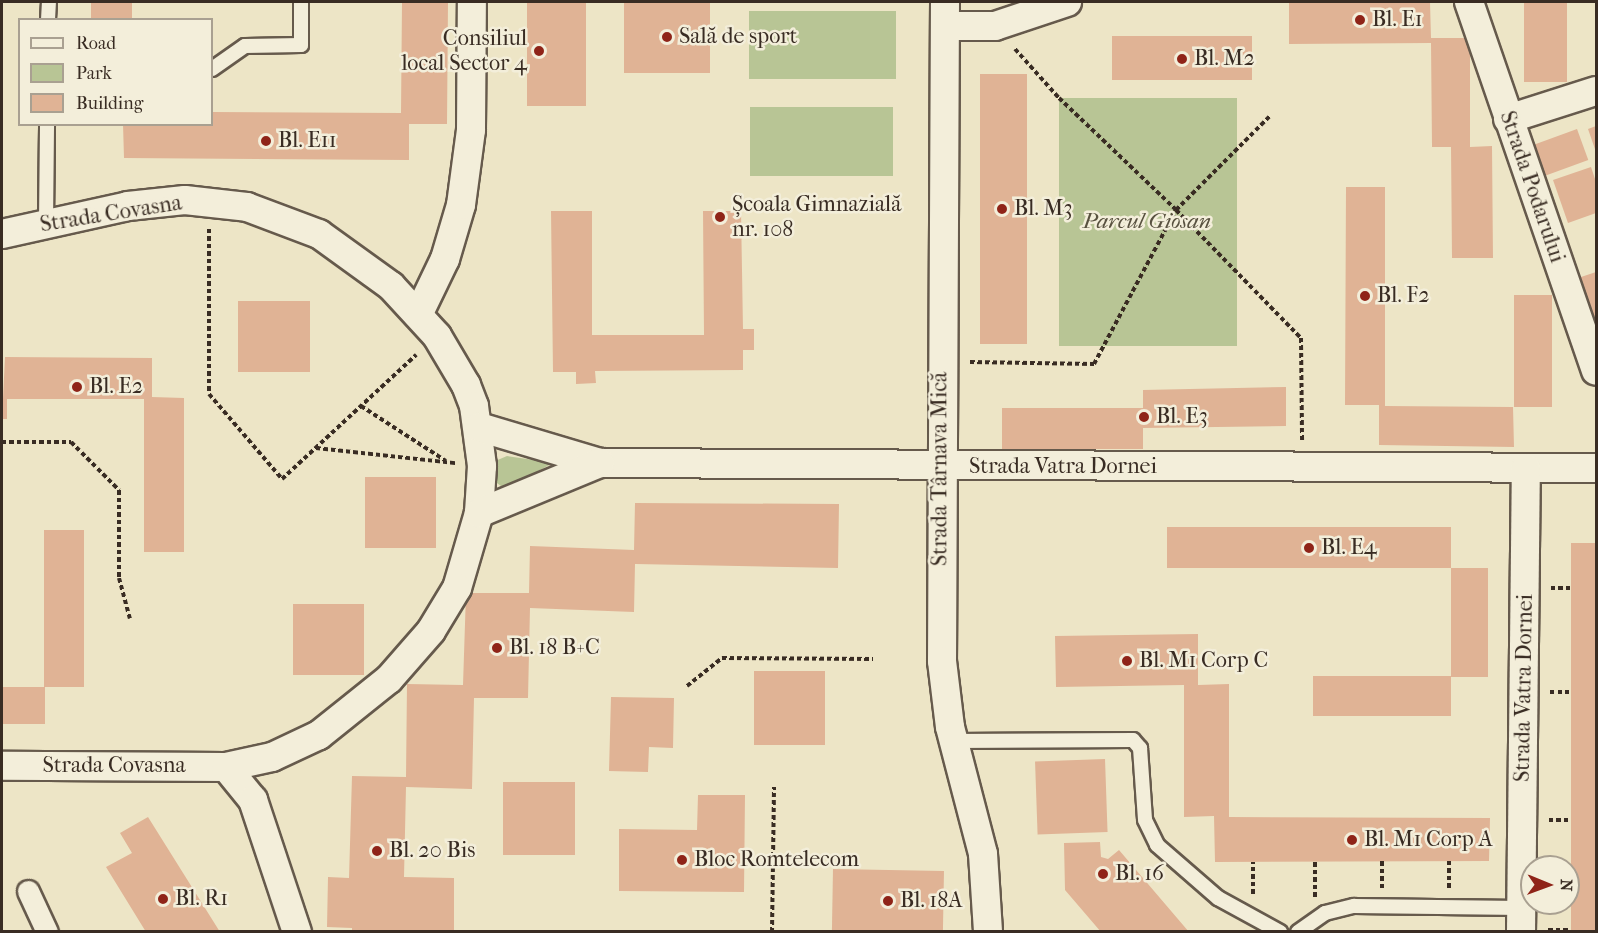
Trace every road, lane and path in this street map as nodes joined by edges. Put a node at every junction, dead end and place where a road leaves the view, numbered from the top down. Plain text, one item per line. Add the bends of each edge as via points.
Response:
1 (49, 2) edge
2 (301, 2) edge
3 (472, 2) edge
4 (1067, 2) edge
5 (1469, 2) edge
6 (945, 14) edge
7 (48, 18) edge
8 (995, 26) junction
9 (213, 68) edge
10 (1596, 91) edge
11 (1270, 116) dead end
12 (1508, 119) junction
13 (47, 126) edge
14 (209, 201) junction
15 (1176, 210) junction
16 (46, 223) junction
17 (2, 234) edge
18 (419, 313) junction
19 (437, 336) junction
20 (940, 362) junction
21 (1596, 371) edge
22 (361, 406) junction
23 (479, 427) junction
24 (2, 442) edge
25 (316, 448) junction
26 (448, 462) junction
27 (600, 464) junction
28 (482, 466) junction
29 (940, 466) junction
30 (1302, 468) junction
31 (1526, 468) junction
32 (1596, 468) edge
33 (479, 513) junction
34 (130, 619) dead end
35 (873, 659) dead end
36 (687, 686) dead end
37 (954, 741) junction
38 (2, 766) edge
39 (226, 767) junction
40 (774, 787) dead end
41 (1253, 862) dead end
42 (1315, 862) dead end
43 (28, 891) dead end
44 (1253, 918) junction
45 (1315, 920) junction
46 (1521, 920) edge
47 (47, 932) edge
48 (297, 932) edge
49 (772, 932) edge
50 (988, 932) edge
51 (1280, 932) edge
52 (1298, 932) edge

1 - 7 lane
2 - 9 lane via 301,45 245,46
3 - 18 street via 471,130 461,205 445,259
4 - 8 street
5 - 12 street, Strada Podarului
6 - 8 street
6 - 20 street, Strada Târnava Mică
8 - 15 path via 1059,98
10 - 12 street
11 - 15 path
12 - 21 street, Strada Podarului
13 - 16 lane
14 - 16 street, Strada Covasna via 155,203
14 - 18 street, Strada Covasna via 282,217 319,234 351,254
14 - 25 path via 209,394 282,479
15 - 20 path via 1094,364
15 - 30 path via 1301,338
16 - 17 street, Strada Covasna
18 - 19 street, Strada Covasna
19 - 22 path
19 - 23 street, Strada Covasna via 466,385
20 - 29 street, Strada Târnava Mică
22 - 25 path
22 - 26 path
23 - 27 street, Strada Vatra Dornei
23 - 28 street, Strada Covasna
24 - 34 path via 71,442 119,490 119,578
25 - 26 path
26 - 28 path
27 - 29 street, Strada Vatra Dornei
27 - 33 street, Strada Vatra Dornei
28 - 33 street, Strada Covasna
29 - 30 street, Strada Vatra Dornei
29 - 37 street, Strada Târnava Mică via 942,661
30 - 31 street, Strada Vatra Dornei
31 - 32 street, Strada Vatra Dornei
31 - 46 street, Strada Vatra Dornei
33 - 39 street, Strada Covasna via 457,588 431,631 389,679 347,716 310,739 272,757
35 - 36 path via 723,658
37 - 44 lane via 1133,740 1140,748 1145,820 1158,845 1199,885
37 - 50 street, Strada Târnava Mică via 983,854
38 - 39 street, Strada Covasna
39 - 48 street via 253,800
40 - 49 path
41 - 44 path
42 - 45 path
43 - 47 street
44 - 51 lane
45 - 46 lane, Strada Vatra Dornei via 1325,913 1354,906
45 - 52 lane, Strada Vatra Dornei

